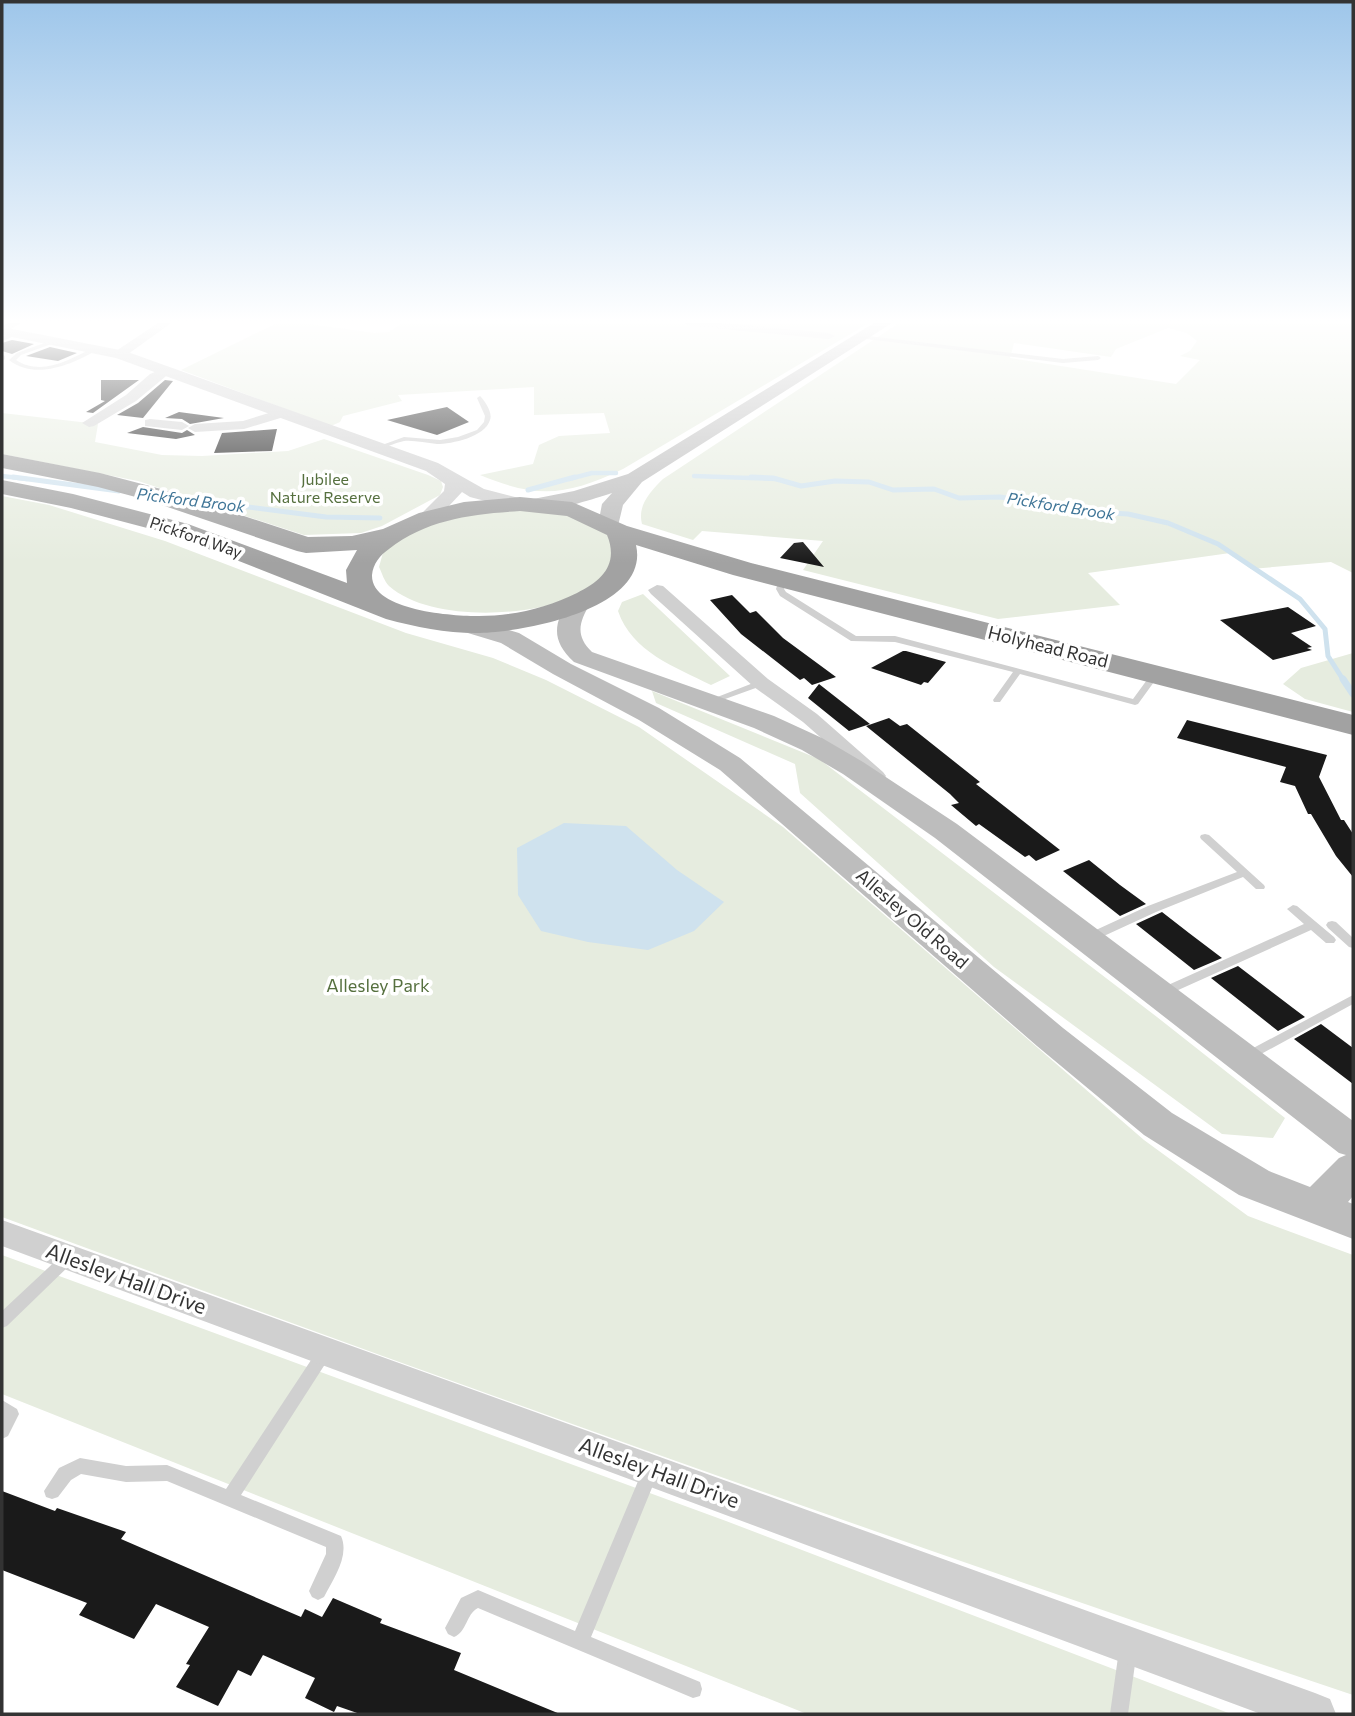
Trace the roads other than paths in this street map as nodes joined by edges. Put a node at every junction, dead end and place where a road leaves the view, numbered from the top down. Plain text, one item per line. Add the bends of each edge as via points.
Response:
1 (122, 403) edge
2 (254, 403) edge
3 (482, 403) edge
4 (755, 403) edge
5 (282, 413) junction
6 (89, 423) dead end
7 (150, 424) dead end
8 (377, 448) junction
9 (2, 461) edge
10 (450, 476) junction
11 (635, 478) junction
12 (2, 486) edge
13 (527, 504) junction
14 (427, 518) junction
15 (613, 528) junction
16 (392, 534) junction
17 (743, 569) junction
18 (618, 579) junction
19 (783, 579) junction
20 (657, 590) dead end
21 (578, 604) junction
22 (384, 607) junction
23 (467, 625) junction
24 (1018, 671) junction
25 (1155, 675) junction
26 (761, 683) junction
27 (997, 700) dead end
28 (711, 701) junction
29 (1353, 725) edge
30 (902, 800) junction
31 (1205, 837) dead end
32 (1242, 874) junction
33 (1260, 887) dead end
34 (1293, 909) dead end
35 (1312, 925) junction
36 (1332, 925) dead end
37 (1086, 939) junction
38 (1330, 940) dead end
39 (1353, 944) edge
40 (1158, 994) junction
41 (1353, 999) edge
42 (1244, 1059) junction
43 (1353, 1142) edge
44 (1353, 1169) edge
45 (1337, 1215) edge
46 (2, 1233) edge
47 (68, 1258) junction
48 (2, 1321) edge
49 (324, 1352) junction
50 (2, 1407) edge
51 (2, 1431) edge
52 (651, 1471) junction
53 (52, 1491) dead end
54 (230, 1497) junction
55 (318, 1591) dead end
56 (454, 1628) dead end
57 (580, 1641) junction
58 (1129, 1644) junction
59 (693, 1689) dead end
60 (1119, 1714) edge
61 (1315, 1714) edge

1 - 6 street
2 - 5 street
3 - 8 lane via 488,419 471,435 440,443 404,439
4 - 11 main road
5 - 7 street via 224,428
5 - 8 street
8 - 10 street
9 - 16 highway, Pickford Way via 156,495 306,545 352,544
10 - 13 street via 477,493
10 - 14 street via 453,493
11 - 13 main road via 590,494
11 - 15 main road via 613,504
12 - 22 highway, Pickford Way via 179,529
13 - 14 highway, Holyhead Road via 478,507
13 - 15 highway, Holyhead Road via 572,509
14 - 16 highway, Holyhead Road
15 - 17 highway, Holyhead Road
15 - 18 highway via 626,554
16 - 22 highway via 369,553 359,574 367,594
17 - 18 highway, Holyhead Road via 663,565
17 - 19 highway, Holyhead Road
18 - 21 highway, Holyhead Road
19 - 24 lane via 783,594 854,639 895,639
19 - 25 highway, Holyhead Road
20 - 26 street
21 - 23 highway, Holyhead Road via 524,620
21 - 28 main road via 566,632 572,648 583,657
22 - 23 highway, Pickford Way via 415,618
23 - 45 main road, Allesley Old Road via 510,638 649,713 730,764 1158,1125 1254,1183
24 - 25 lane via 1135,702
24 - 27 lane
25 - 29 highway, Holyhead Road
26 - 28 lane
26 - 30 street via 810,718
28 - 30 main road via 812,744
30 - 37 main road
31 - 32 lane
32 - 33 lane
32 - 37 lane
34 - 35 lane
35 - 38 lane
35 - 40 lane
36 - 39 lane
37 - 40 main road
40 - 42 main road
41 - 42 lane
42 - 43 main road
44 - 45 main road via 1325,1199
46 - 47 street, Allesley Hall Drive
47 - 48 lane
47 - 49 street, Allesley Hall Drive
49 - 52 street, Allesley Hall Drive
49 - 54 lane
50 - 51 lane via 11,1414
52 - 57 lane
52 - 58 street, Allesley Hall Drive
53 - 54 lane via 65,1474 80,1466 125,1474 167,1473
54 - 55 lane via 335,1542 335,1555
56 - 57 lane via 467,1604 478,1599
57 - 59 lane
58 - 60 lane
58 - 61 street, Allesley Hall Drive

